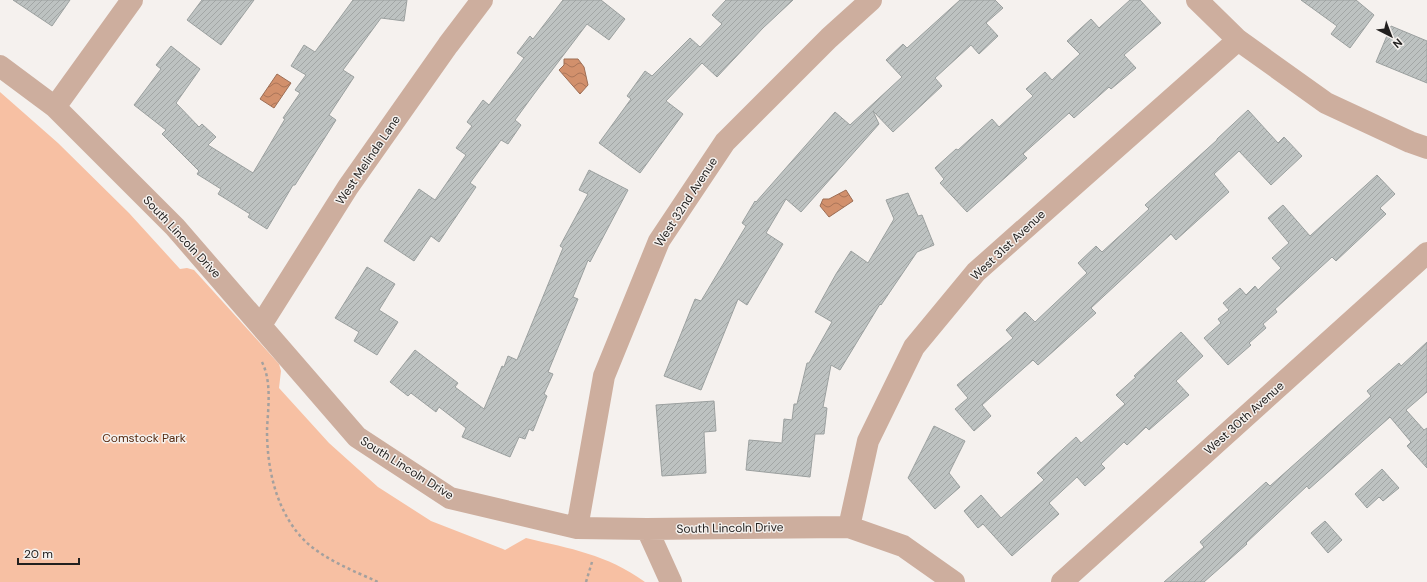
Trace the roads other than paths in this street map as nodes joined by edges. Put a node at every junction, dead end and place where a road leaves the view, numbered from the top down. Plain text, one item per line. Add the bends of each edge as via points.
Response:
1 (132, 0) edge
2 (482, 0) edge
3 (871, 0) edge
4 (1197, 0) edge
5 (1238, 40) junction
6 (0, 66) edge
7 (55, 107) junction
8 (1427, 148) edge
9 (1427, 253) edge
10 (261, 326) junction
11 (849, 527) junction
12 (577, 528) junction
13 (647, 529) junction
14 (671, 582) edge
15 (954, 582) edge
16 (1062, 582) edge

1 - 7 street
2 - 10 street, West Melinda Lane via 348,187
3 - 12 street, West 32nd Avenue via 828,38 725,142 659,241 604,376
4 - 5 street
5 - 8 street via 1326,103
5 - 11 street, West 31st Avenue via 976,272 914,347 868,441
6 - 7 street, South Lincoln Drive
7 - 10 street, South Lincoln Drive via 176,227
9 - 16 street, West 30th Avenue
10 - 12 street, South Lincoln Drive via 357,437 450,498
11 - 13 street, South Lincoln Drive
11 - 15 street, South Lincoln Drive via 903,546
12 - 13 street, South Lincoln Drive
13 - 14 street

